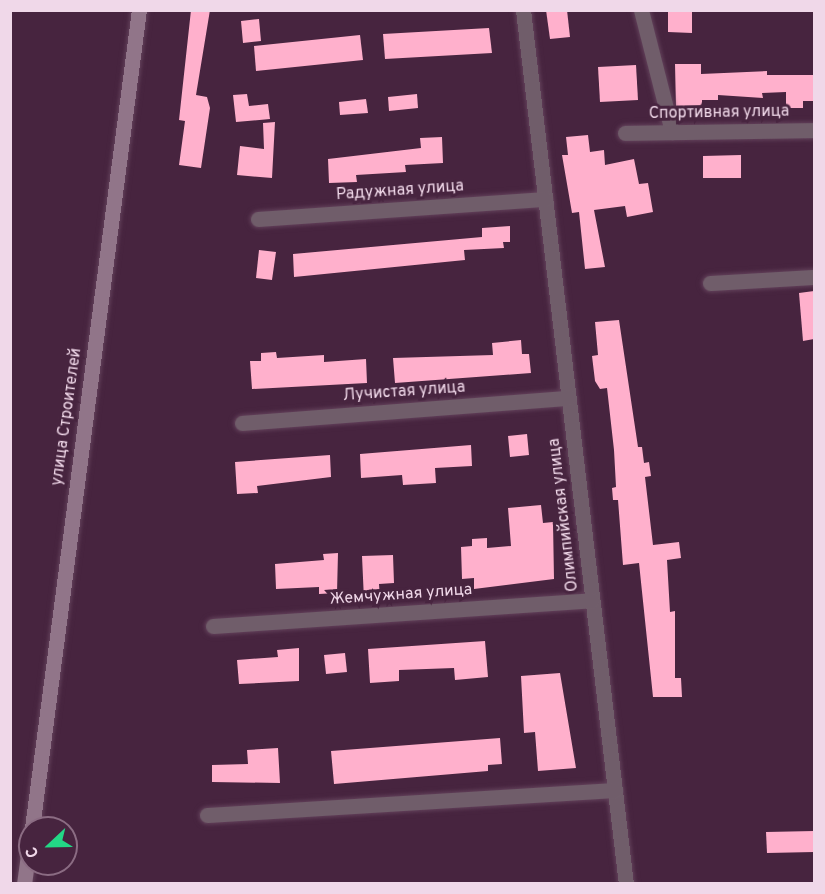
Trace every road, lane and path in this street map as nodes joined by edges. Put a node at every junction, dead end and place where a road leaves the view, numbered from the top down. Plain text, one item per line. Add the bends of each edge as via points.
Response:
1 (139, 10) edge
2 (523, 10) edge
3 (641, 10) edge
4 (814, 130) edge
5 (672, 132) junction
6 (625, 133) dead end
7 (544, 199) junction
8 (258, 219) dead end
9 (814, 277) edge
10 (710, 283) dead end
11 (568, 398) junction
12 (242, 423) dead end
13 (592, 600) junction
14 (213, 626) dead end
15 (615, 790) junction
16 (207, 815) dead end
17 (34, 816) edge
18 (626, 884) edge

1 - 17 main road, улица Строителей
2 - 7 street, Олимпийская улица
3 - 5 street
4 - 5 street, Спортивная улица
5 - 6 street, Спортивная улица
7 - 8 street, Радужная улица
7 - 11 street, Олимпийская улица
9 - 10 street
11 - 12 street, Лучистая улица
11 - 13 street, Олимпийская улица
13 - 14 street, Жемчужная улица
13 - 15 street, Олимпийская улица
15 - 16 street
15 - 18 street, Олимпийская улица

